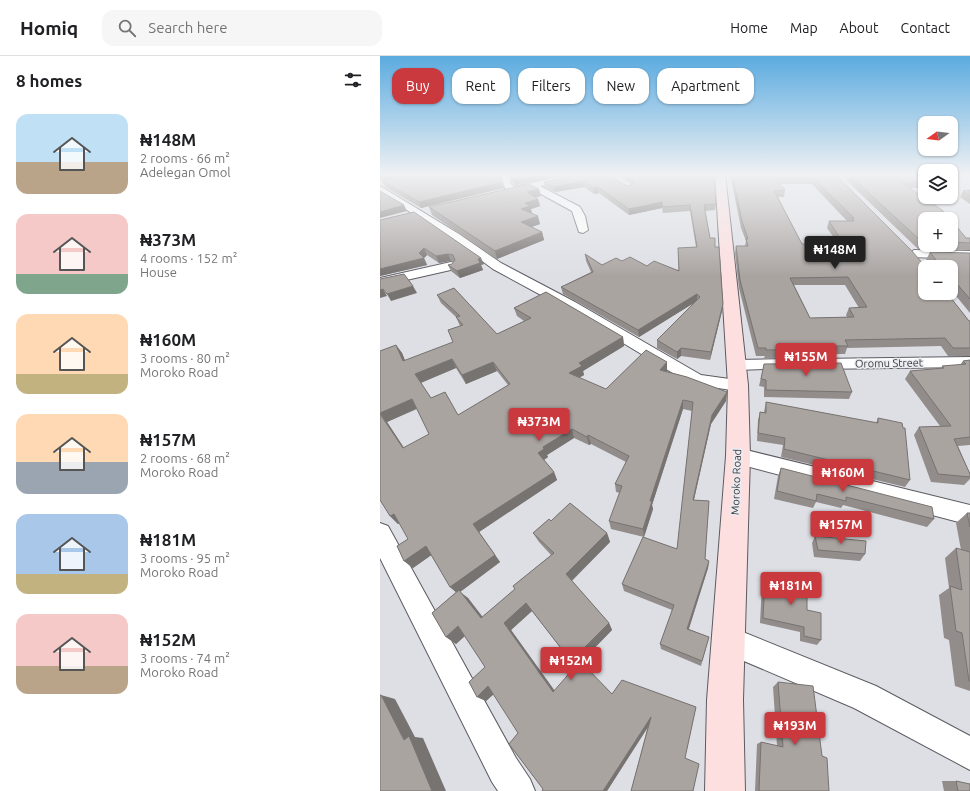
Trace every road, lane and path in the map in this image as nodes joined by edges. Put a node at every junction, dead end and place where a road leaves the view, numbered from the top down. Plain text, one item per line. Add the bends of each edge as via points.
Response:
1 (411, 208) edge
2 (575, 208) edge
3 (723, 208) edge
4 (433, 210) edge
5 (418, 214) junction
6 (403, 218) edge
7 (583, 230) dead end
8 (914, 255) edge
9 (970, 256) edge
10 (451, 266) edge
11 (380, 282) edge
12 (970, 362) edge
13 (737, 375) junction
14 (738, 456) junction
15 (970, 515) edge
16 (380, 534) edge
17 (728, 640) junction
18 (970, 754) edge
19 (518, 791) edge
20 (725, 791) edge

1 - 5 street, Oromu Street
2 - 7 street via 580,216
3 - 13 street, Moroko Road
4 - 5 street
5 - 6 street
5 - 13 street, Oromu Street via 497,266 570,305 698,380
8 - 9 street
10 - 11 street
12 - 13 street, Oromu Street
13 - 14 street, Moroko Road
14 - 15 street
14 - 17 street, Moroko Road
16 - 19 street via 504,770
17 - 18 street via 866,697
17 - 20 street, Moroko Road

